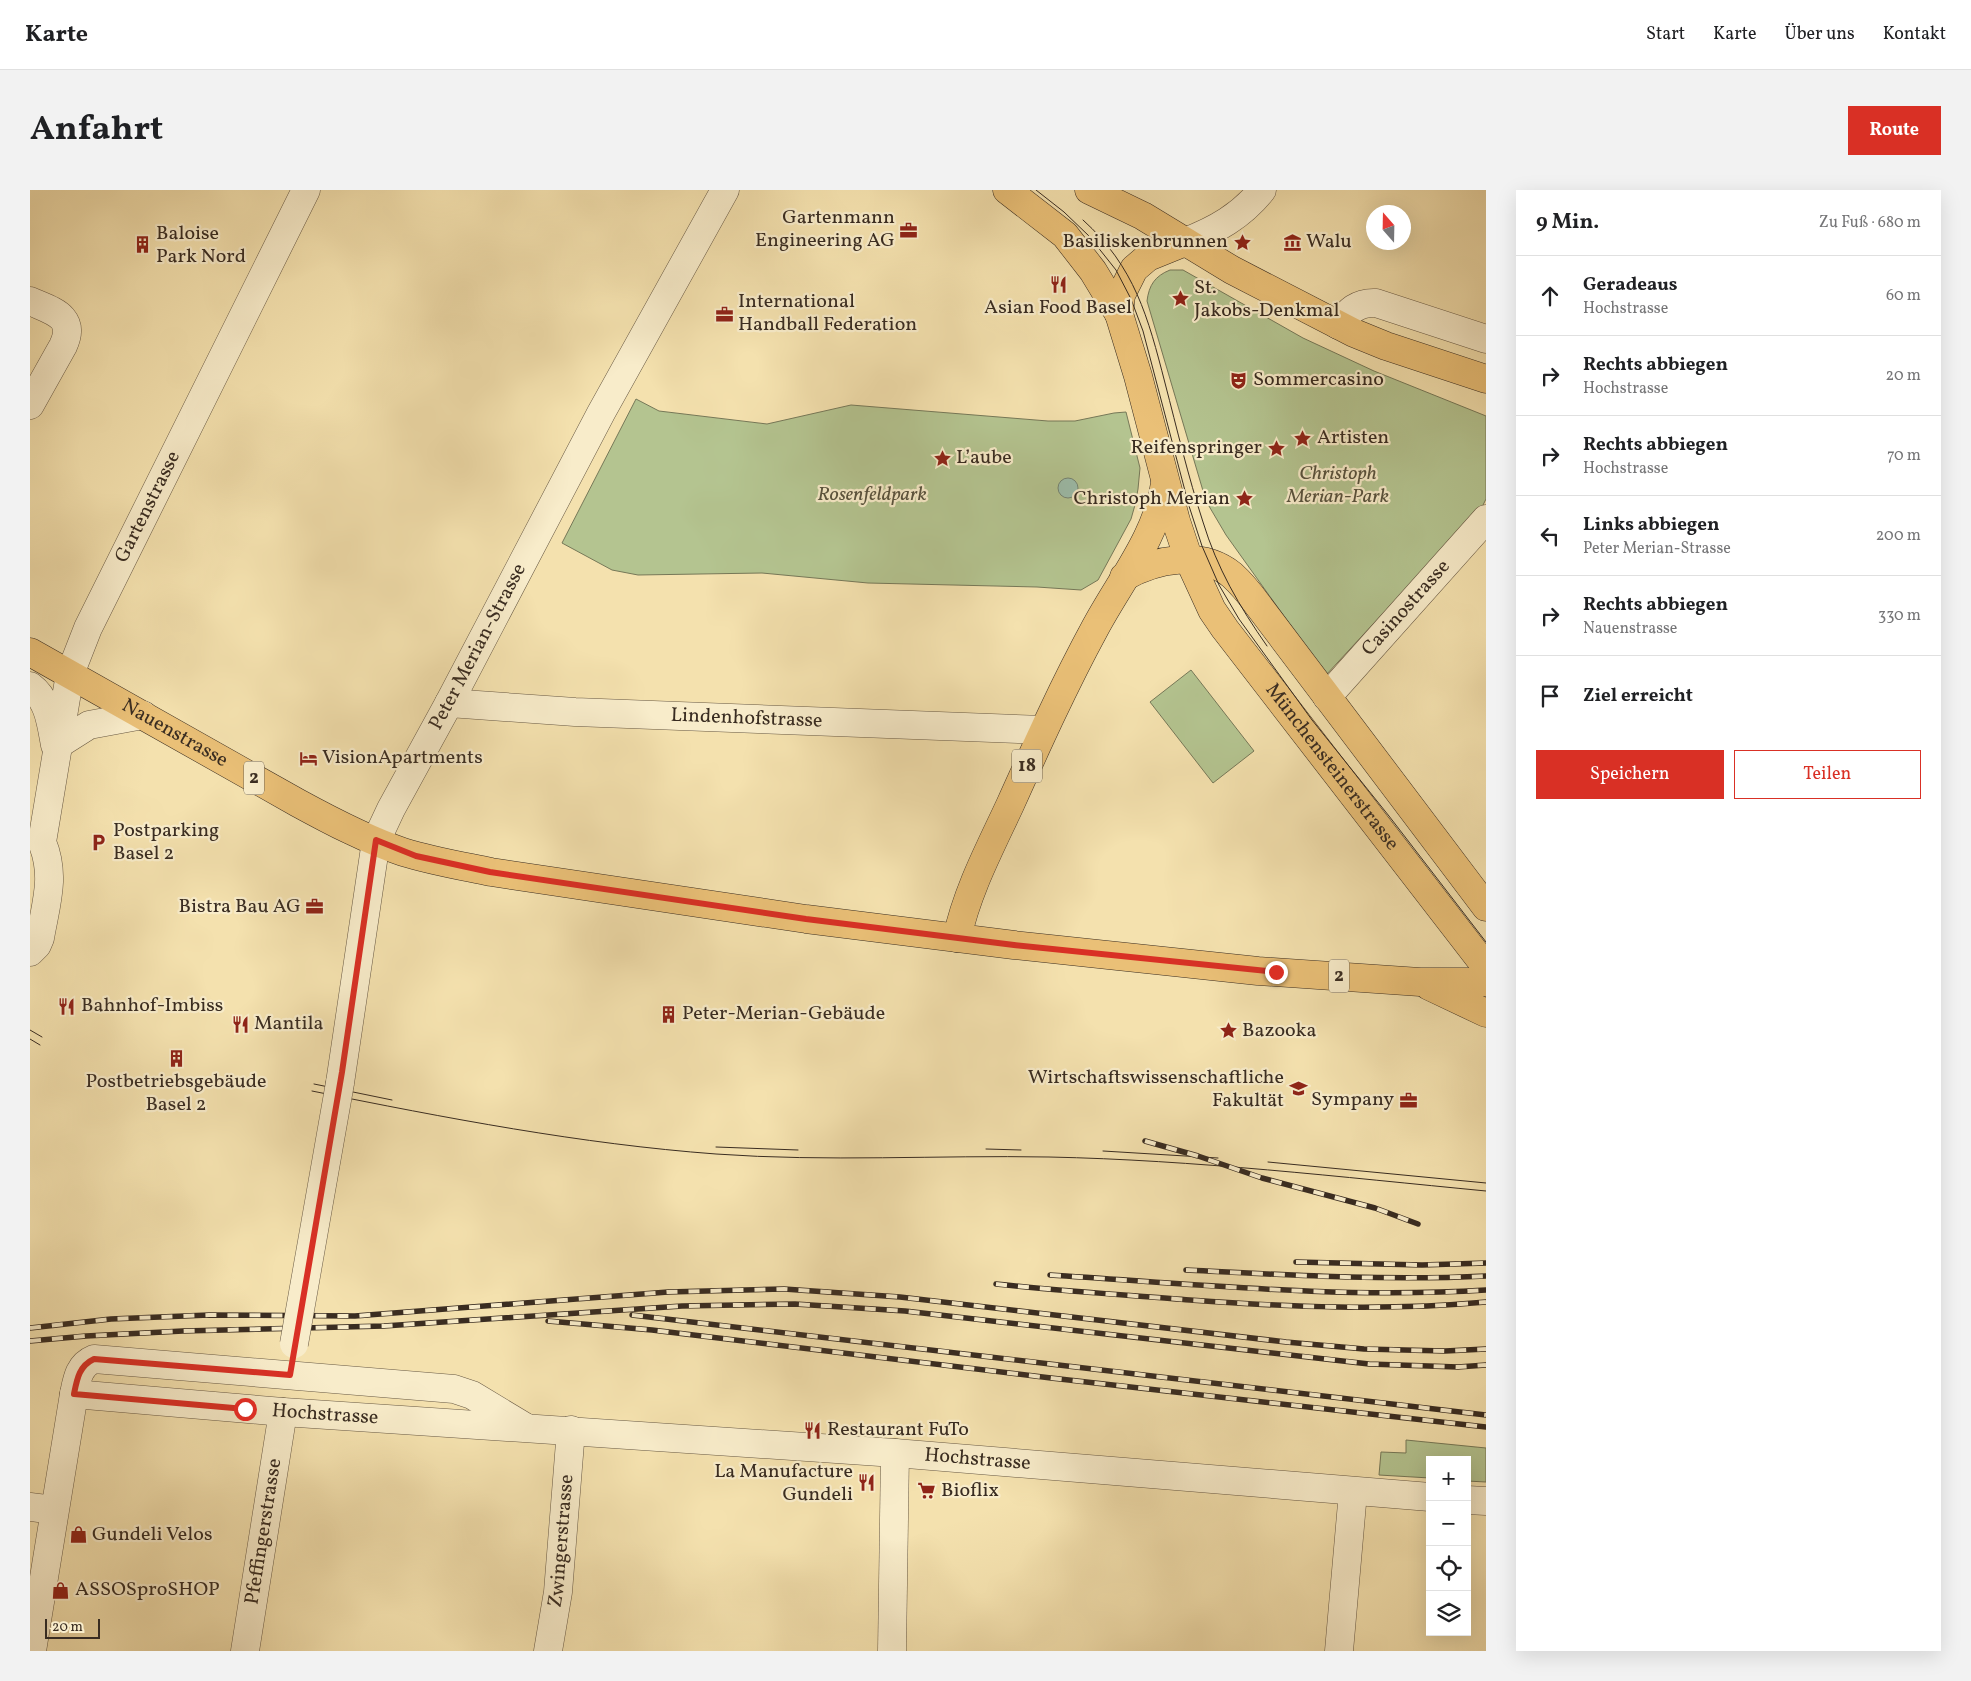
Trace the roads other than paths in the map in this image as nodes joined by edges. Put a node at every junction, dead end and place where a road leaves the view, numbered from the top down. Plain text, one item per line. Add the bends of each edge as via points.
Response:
1 (306, 190) edge
2 (725, 190) edge
3 (1007, 190) edge
4 (1089, 190) edge
5 (1262, 190) edge
6 (1185, 242) junction
7 (30, 301) edge
8 (1119, 314) junction
9 (1338, 325) junction
10 (1486, 339) edge
11 (1486, 379) edge
12 (30, 405) edge
13 (1165, 481) junction
14 (1486, 519) edge
15 (1189, 560) junction
16 (1124, 577) junction
17 (30, 652) edge
18 (30, 668) edge
19 (70, 674) junction
20 (30, 686) edge
21 (1327, 697) junction
22 (449, 703) junction
23 (142, 715) junction
24 (1043, 730) junction
25 (58, 750) junction
26 (376, 840) junction
27 (36, 848) edge
28 (1486, 907) edge
29 (957, 938) junction
30 (30, 952) edge
31 (1486, 967) edge
32 (1420, 982) junction
33 (1486, 982) edge
34 (1486, 1013) edge
35 (290, 1375) junction
36 (74, 1394) junction
37 (283, 1412) junction
38 (526, 1428) junction
39 (571, 1430) junction
40 (894, 1453) junction
41 (1353, 1492) junction
42 (1426, 1497) edge
43 (1471, 1500) edge
44 (1486, 1501) edge
45 (42, 1509) edge
46 (32, 1651) edge
47 (245, 1651) edge
48 (548, 1651) edge
49 (892, 1651) edge
50 (1339, 1651) edge

1 - 19 street, Gartenstrasse via 88,628
2 - 22 street, Peter Merian-Strasse via 601,413
3 - 8 main road via 1065,235 1093,271
4 - 6 main road via 1143,216
5 - 6 street via 1228,222
6 - 8 main road, Münchensteinerstrasse via 1148,257 1134,269 1121,295
6 - 9 main road
7 - 12 street via 59,314 68,327 63,346
8 - 13 main road, Münchensteinerstrasse
9 - 10 street via 1360,304 1376,303
9 - 11 main road via 1370,340
13 - 15 main road, Münchensteinerstrasse
13 - 16 main road via 1157,514
14 - 21 street, Casinostrasse
15 - 16 main road via 1149,565
15 - 21 main road, Münchensteinerstrasse via 1209,564 1231,575
15 - 31 main road, Münchensteinerstrasse via 1202,591 1225,629
16 - 24 main road, 18
17 - 19 main road, Nauenstrasse
18 - 19 main road, Nauenstrasse / 2
19 - 23 main road, Nauenstrasse / 2
19 - 25 street, Gartenstrasse
20 - 25 street via 43,699
21 - 28 main road, Münchensteinerstrasse
22 - 24 street, Lindenhofstrasse via 575,712
22 - 26 street, Peter Merian-Strasse
23 - 25 street via 89,725
23 - 26 main road, Nauenstrasse / 2 via 302,805
24 - 29 main road, 18 via 968,897
25 - 27 street, Gartenstrasse
26 - 29 main road, Nauenstrasse / 2 via 416,856 490,872 796,918
26 - 35 street, Peter Merian-Strasse, bridge via 342,1072
27 - 30 street, Gartenstrasse via 46,853 50,880 40,938
29 - 32 main road, Nauenstrasse / 2 via 1258,971
32 - 33 main road, Nauenstrasse / 2
32 - 34 main road
35 - 36 street, Hochstrasse via 94,1359 82,1366
35 - 38 street, Hochstrasse via 454,1389 472,1395
36 - 37 street, Hochstrasse
36 - 45 street
37 - 38 street, Hochstrasse
37 - 47 street, Pfeffingerstrasse
38 - 39 street, Hochstrasse
39 - 40 street, Hochstrasse
39 - 48 street, Zwingerstrasse via 558,1592
40 - 41 street, Hochstrasse
40 - 49 street
41 - 42 street, Hochstrasse
41 - 50 street
43 - 44 street
45 - 46 street

